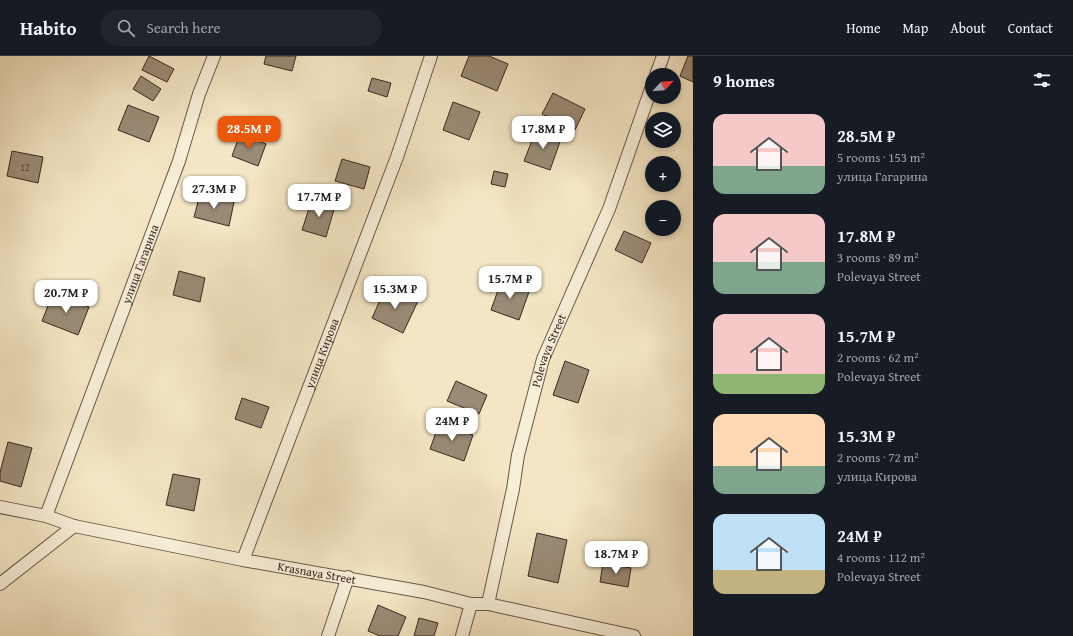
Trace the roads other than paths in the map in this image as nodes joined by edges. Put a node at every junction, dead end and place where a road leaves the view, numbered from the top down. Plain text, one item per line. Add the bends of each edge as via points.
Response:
1 (214, 56) edge
2 (431, 56) edge
3 (663, 56) edge
4 (659, 68) edge
5 (646, 104) edge
6 (0, 507) edge
7 (46, 516) junction
8 (74, 526) junction
9 (243, 560) junction
10 (348, 577) junction
11 (0, 584) edge
12 (471, 604) junction
13 (488, 604) junction
14 (616, 634) edge
15 (328, 636) edge
16 (462, 636) edge
17 (634, 636) edge

1 - 7 street, улица Гагарина via 199,94 179,161
2 - 9 street, улица Кирова via 397,157
3 - 4 street
5 - 13 street, Polevaya Street via 609,209 543,358 518,455
6 - 7 street, Krasnaya Street
7 - 8 street, Krasnaya Street
8 - 9 street, Krasnaya Street
8 - 11 street
9 - 10 street, Krasnaya Street
10 - 12 street, Krasnaya Street
10 - 15 street
12 - 13 street, Krasnaya Street
12 - 16 street
13 - 14 street, Krasnaya Street
14 - 17 street, Krasnaya Street

